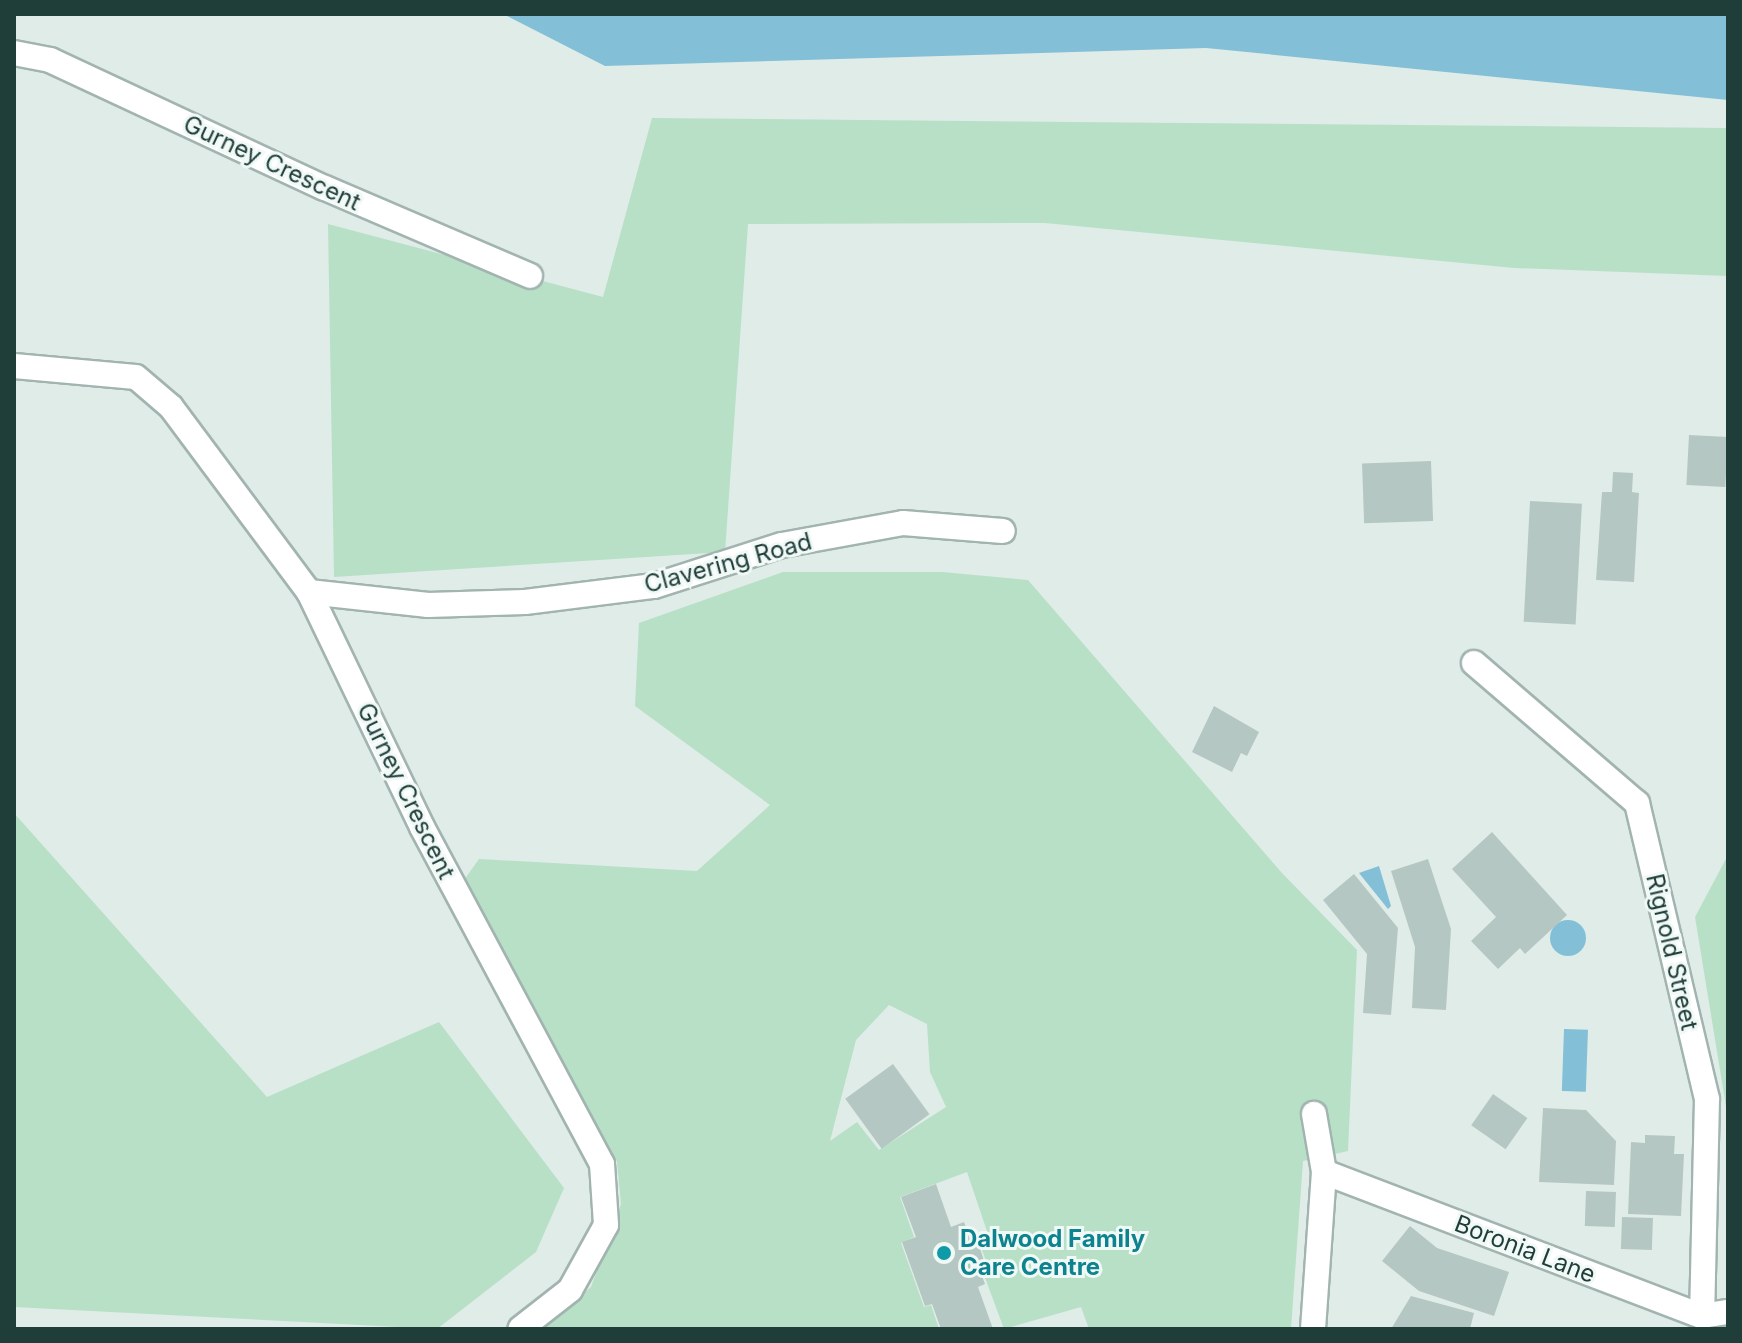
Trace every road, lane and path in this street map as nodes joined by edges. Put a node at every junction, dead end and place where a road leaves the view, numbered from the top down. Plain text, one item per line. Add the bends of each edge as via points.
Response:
1 (14, 53) edge
2 (530, 276) dead end
3 (14, 366) edge
4 (1003, 531) dead end
5 (309, 592) junction
6 (1474, 663) dead end
7 (1314, 1114) dead end
8 (1324, 1172) junction
9 (1728, 1312) edge
10 (1702, 1316) junction
11 (520, 1329) edge
12 (1313, 1329) edge

1 - 2 street, Gurney Crescent via 50,60
3 - 5 street, Gurney Crescent via 136,377 171,407
4 - 5 street, Clavering Road via 903,523 782,545 654,586 525,602 428,605
5 - 11 street, Gurney Crescent via 422,827 602,1164 606,1225 570,1290
6 - 10 street, Rignold Street via 1637,803 1707,1099
7 - 8 street
8 - 10 street, Boronia Lane
8 - 12 street
9 - 10 street, Boronia Lane

